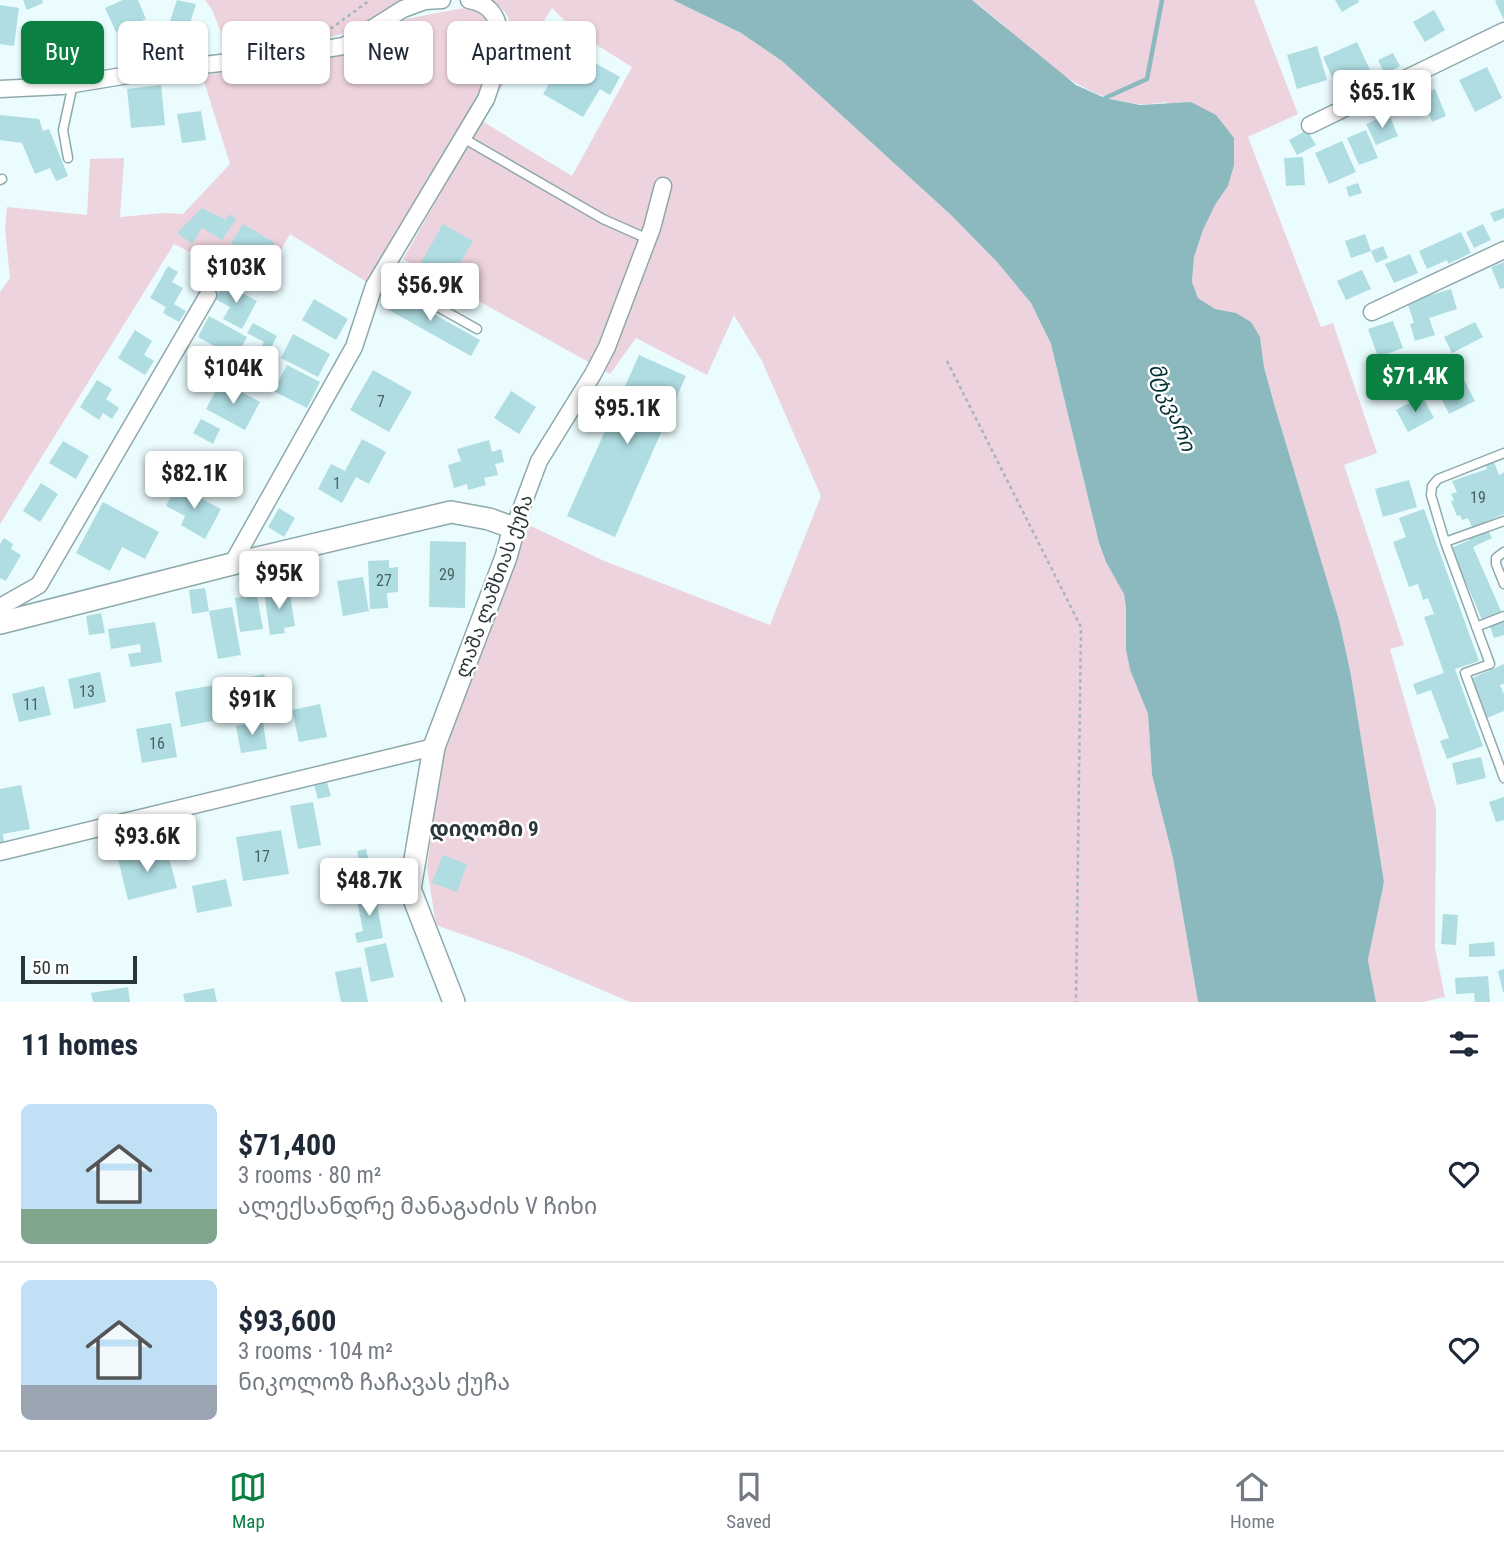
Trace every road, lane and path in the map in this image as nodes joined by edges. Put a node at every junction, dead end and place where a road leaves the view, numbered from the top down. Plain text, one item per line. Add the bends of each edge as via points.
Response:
1 (442, 0) edge
2 (468, 0) edge
3 (1504, 32) edge
4 (104, 79) edge
5 (73, 84) joint
6 (0, 89) edge
7 (1310, 125) dead end
8 (463, 138) junction
9 (68, 158) dead end
10 (663, 186) dead end
11 (648, 239) junction
12 (1504, 250) edge
13 (381, 275) junction
14 (208, 295) dead end
15 (1371, 312) dead end
16 (477, 329) dead end
17 (947, 361) dead end
18 (1504, 453) edge
19 (1504, 521) edge
20 (514, 528) junction
21 (1445, 542) junction
22 (1504, 552) edge
23 (232, 564) junction
24 (1504, 584) edge
25 (0, 607) edge
26 (1504, 616) edge
27 (0, 624) edge
28 (1476, 627) junction
29 (434, 747) junction
30 (1504, 778) edge
31 (0, 852) edge
32 (454, 1002) edge
33 (1076, 1002) edge

1 - 4 street via 403,9 344,46
2 - 8 street via 486,6 499,29 495,74
3 - 7 street
5 - 6 street
5 - 9 lane via 64,130
8 - 11 lane via 604,219
8 - 13 street
10 - 11 street, ლაშა ლაშხიას ქუჩა
11 - 20 street, ლაშა ლაშხიას ქუჩა via 607,347 539,461
12 - 15 street
13 - 16 lane
13 - 23 street via 354,347
14 - 25 street via 39,585
17 - 33 path via 1081,627
18 - 21 lane via 1438,479 1432,486
19 - 21 lane
20 - 23 street via 451,512
20 - 29 street, ლაშა ლაშხიას ქუჩა
21 - 28 lane
22 - 24 lane via 1496,558
23 - 27 street
26 - 28 lane
28 - 30 lane via 1490,664 1465,673
29 - 31 street
29 - 32 street, ლაშა ლაშხიას ქუჩა via 410,889

